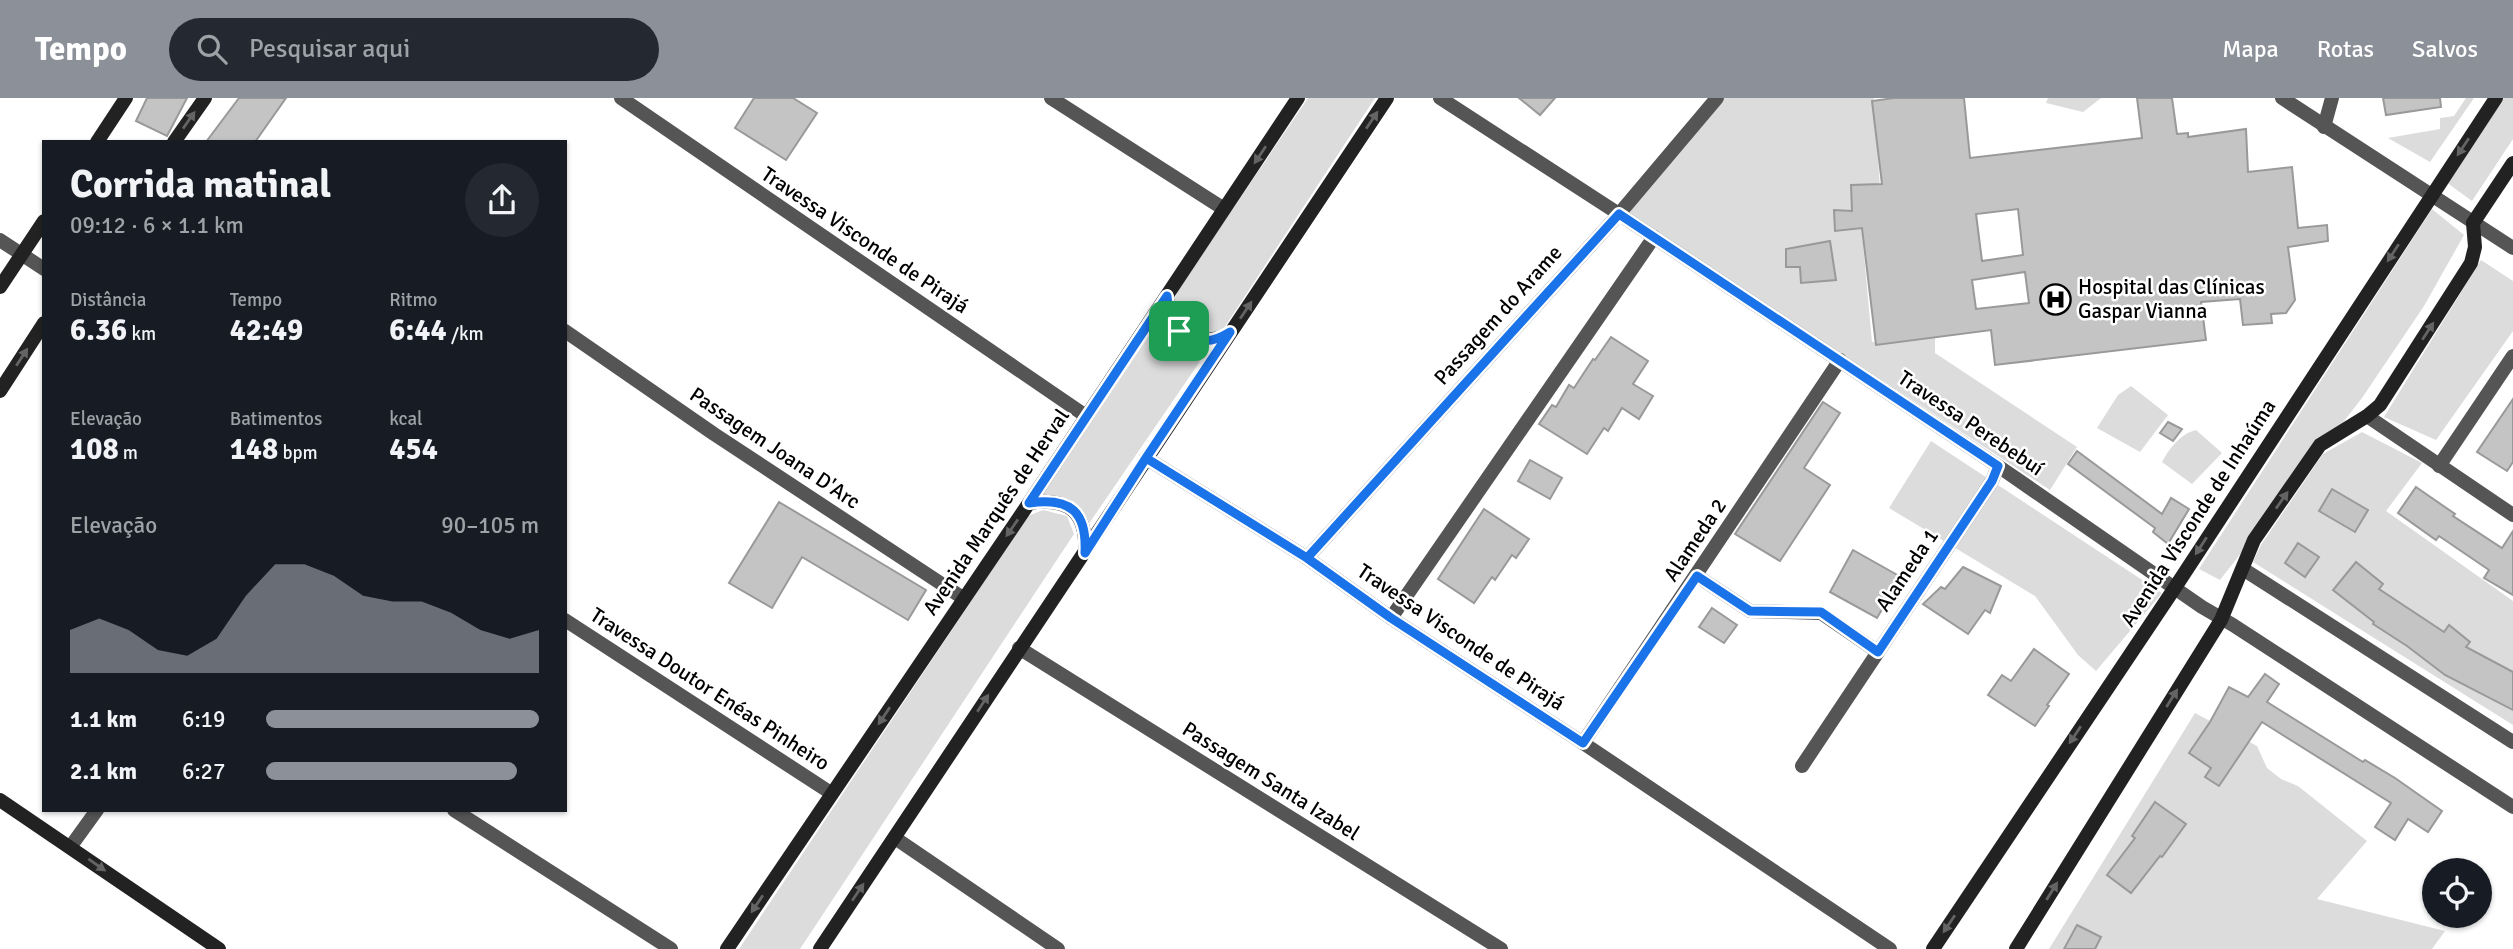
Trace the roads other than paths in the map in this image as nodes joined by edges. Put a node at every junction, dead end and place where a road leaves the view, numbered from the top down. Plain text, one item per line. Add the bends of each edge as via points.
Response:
1 (126, 98) edge
2 (205, 98) edge
3 (621, 98) edge
4 (1051, 98) edge
5 (1298, 98) edge
6 (1387, 98) edge
7 (1440, 98) edge
8 (1717, 98) edge
9 (2282, 98) edge
10 (2332, 98) edge
11 (2496, 98) edge
12 (2324, 127) junction
13 (98, 140) edge
14 (175, 140) edge
15 (2513, 163) edge
16 (2430, 196) junction
17 (1224, 209) junction
18 (1619, 214) junction
19 (2473, 223) junction
20 (42, 224) edge
21 (1654, 237) junction
22 (0, 240) edge
23 (2513, 248) edge
24 (21, 255) junction
25 (42, 268) edge
26 (0, 287) edge
27 (1167, 296) junction
28 (42, 326) edge
29 (567, 332) edge
30 (1230, 332) junction
31 (2513, 356) edge
32 (1840, 360) junction
33 (0, 391) edge
34 (1086, 416) junction
35 (2367, 416) junction
36 (1146, 458) junction
37 (1998, 466) junction
38 (2439, 466) junction
39 (1029, 503) junction
40 (2513, 515) edge
41 (1085, 553) junction
42 (1307, 558) junction
43 (2243, 569) junction
44 (1697, 576) junction
45 (2174, 589) junction
46 (963, 598) junction
47 (1391, 618) junction
48 (2221, 620) junction
49 (567, 621) edge
50 (1019, 648) junction
51 (1878, 652) junction
52 (2513, 742) edge
53 (1583, 743) junction
54 (1802, 766) dead end
55 (831, 793) junction
56 (0, 800) edge
57 (2513, 807) edge
58 (96, 812) edge
59 (457, 812) edge
60 (894, 838) junction
61 (71, 846) junction
62 (219, 949) edge
63 (671, 949) edge
64 (727, 949) edge
65 (820, 949) edge
66 (1058, 949) edge
67 (1501, 949) edge
68 (1890, 949) edge
69 (1933, 949) edge
70 (2016, 949) edge

1 - 13 main road
14 -> 2 main road
3 - 34 street, Travessa Visconde de Pirajá
4 - 17 street
5 -> 17 main road, Avenida Marquês de Herval
30 -> 6 main road
7 - 18 street, Travessa Perebebuí
8 - 18 street, Passagem do Arame
9 - 12 street
10 - 12 street
11 -> 16 main road, Avenida Visconde de Inhaúma
12 - 16 street
15 - 19 main road
16 - 19 street
16 -> 45 main road, Avenida Visconde de Inhaúma
17 - 27 main road, Avenida Marquês de Herval
18 - 21 street, Travessa Perebebuí
18 - 42 street, Passagem do Arame
19 - 23 street
35 -> 19 main road via 2380,405 2471,263
20 - 24 main road
21 - 32 street, Travessa Perebebuí
21 - 47 street
22 - 24 street
24 - 25 street
24 - 26 main road
27 - 30 main road via 1169,317 1179,331 1205,341
27 - 34 main road, Avenida Marquês de Herval
33 -> 28 main road
29 - 46 street, Passagem Joana D'Arc
30 - 36 main road
31 - 38 street
32 - 37 street, Travessa Perebebuí
32 - 44 street, Alameda 2
34 - 39 main road, Avenida Marquês de Herval
35 - 38 street
43 -> 35 main road via 2254,540 2320,445
36 - 41 main road
36 - 42 street, Travessa Visconde de Pirajá
37 - 45 street, Travessa Perebebuí
37 - 51 street, Alameda 1
38 - 40 street
39 - 41 main road via 1048,502 1072,509 1086,533
39 -> 46 main road, Avenida Marquês de Herval
41 - 50 main road
42 - 47 street, Travessa Visconde de Pirajá
43 - 48 main road
43 - 52 street
44 - 51 street via 1750,611 1821,612
44 - 53 street, Alameda 2
45 - 48 street, Travessa Perebebuí
45 -> 69 main road, Avenida Visconde de Inhaúma
46 -> 55 main road, Avenida Marquês de Herval
47 - 53 street, Travessa Visconde de Pirajá
48 - 57 street, Travessa Perebebuí
70 -> 48 main road
49 - 55 street, Travessa Doutor Enéas Pinheiro
60 -> 50 main road
50 - 67 street, Passagem Santa Izabel
51 - 54 street, Alameda 1
53 - 68 street, Travessa Visconde de Pirajá
55 -> 64 main road, Avenida Marquês de Herval
56 - 61 main road
58 - 61 street
59 - 63 street
65 -> 60 main road
60 - 66 street
61 -> 62 main road

